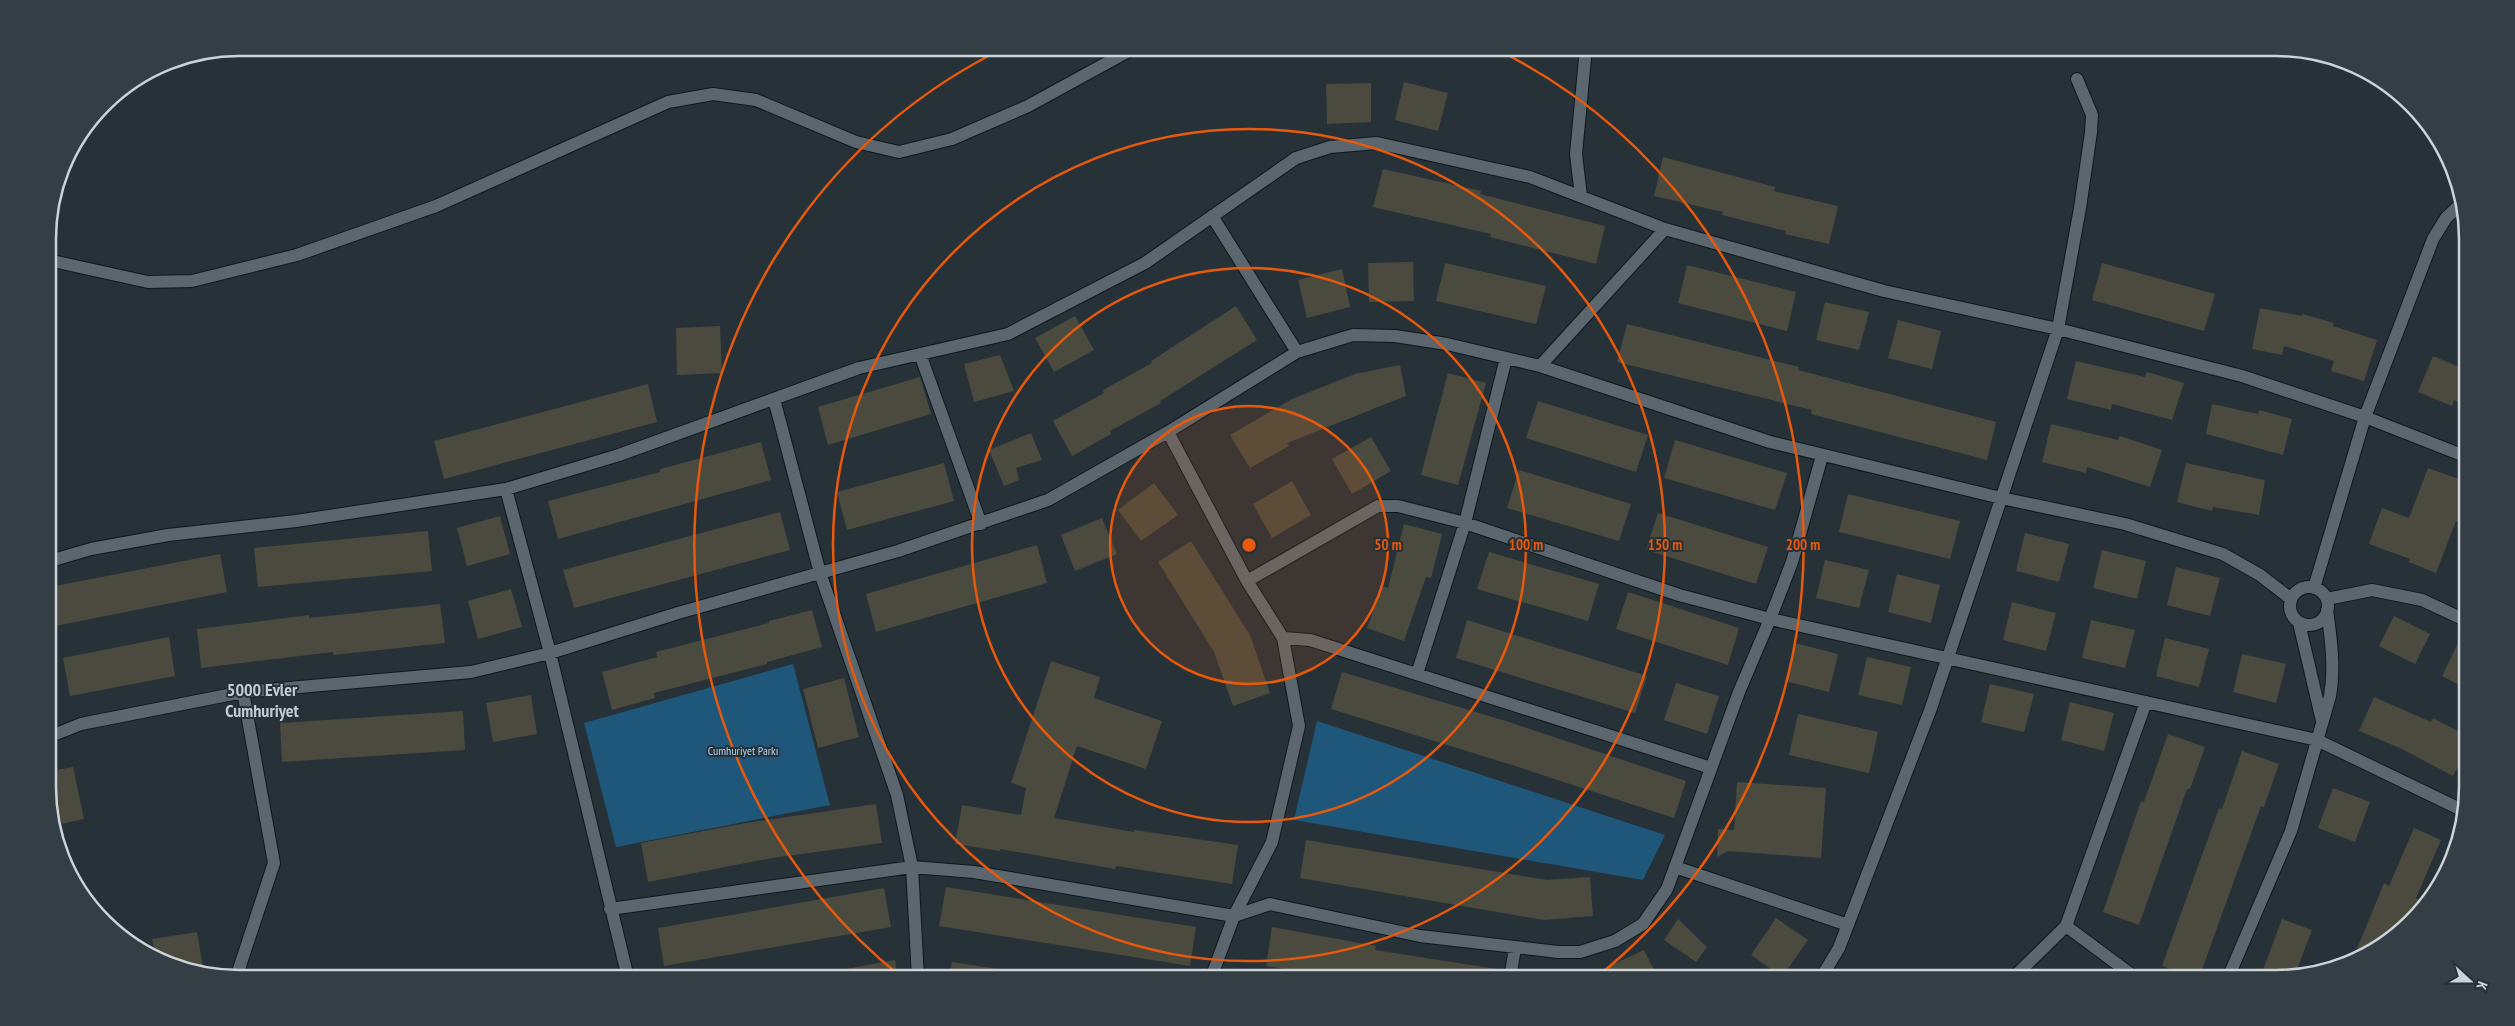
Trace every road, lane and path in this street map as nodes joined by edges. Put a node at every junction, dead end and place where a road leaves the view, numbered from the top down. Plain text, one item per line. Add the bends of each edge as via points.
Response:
1 (1119, 56) edge
2 (1585, 56) edge
3 (2077, 79) dead end
4 (1580, 196) junction
5 (2456, 209) edge
6 (1212, 216) junction
7 (1665, 228) junction
8 (56, 262) edge
9 (2058, 329) junction
10 (1296, 352) junction
11 (920, 354) junction
12 (1506, 358) junction
13 (1540, 366) junction
14 (774, 399) junction
15 (2365, 416) junction
16 (1168, 432) junction
17 (2459, 455) edge
18 (1822, 456) junction
19 (506, 489) junction
20 (2001, 498) junction
21 (1465, 523) junction
22 (981, 524) junction
23 (56, 559) edge
24 (820, 573) junction
25 (1247, 581) junction
26 (2314, 588) junction
27 (2291, 600) junction
28 (2327, 605) junction
29 (2459, 617) edge
30 (1770, 619) junction
31 (2299, 623) junction
32 (1283, 638) junction
33 (550, 653) junction
34 (1949, 657) junction
35 (1417, 674) junction
36 (243, 692) junction
37 (2146, 702) junction
38 (2322, 721) junction
39 (56, 734) edge
40 (2317, 740) junction
41 (1710, 768) junction
42 (2457, 808) edge
43 (912, 867) junction
44 (1675, 867) junction
45 (610, 908) junction
46 (1234, 916) junction
47 (1848, 925) junction
48 (2066, 926) junction
49 (1515, 948) junction
50 (239, 970) edge
51 (626, 970) edge
52 (918, 970) edge
53 (1214, 970) edge
54 (1511, 970) edge
55 (1826, 970) edge
56 (2021, 970) edge
57 (2125, 970) edge
58 (2231, 970) edge

1 - 8 street via 1028,106 952,140 900,152 856,142 756,100 713,94 668,102 436,206 297,256 192,282 148,282
2 - 4 street via 1576,154
3 - 9 street via 2092,115 2091,132
4 - 6 street via 1530,177 1377,144 1330,147 1296,158
4 - 7 street
5 - 15 street via 2433,239
6 - 10 street
6 - 11 street via 1145,262 1008,334
7 - 9 street via 1884,291
7 - 13 street
9 - 15 street via 2242,376
9 - 20 street
10 - 12 street via 1353,335 1395,336
10 - 16 street
11 - 14 street via 859,368
11 - 22 street
12 - 13 street
12 - 21 street
13 - 18 street
14 - 19 street via 619,455
14 - 24 street
15 - 17 street
15 - 26 street
16 - 22 street via 1048,500
16 - 25 street
18 - 20 street
18 - 30 street via 1792,562
19 - 23 street via 296,521 168,535 91,549
19 - 33 street
20 - 27 street via 2125,524 2223,554 2260,575
20 - 34 street
21 - 25 street via 1398,506 1378,506
21 - 30 street via 1679,594
21 - 35 street
22 - 24 street
24 - 33 street via 678,612
24 - 43 street via 897,795
25 - 32 street
26 - 27 street via 2303,588
26 - 28 street
27 - 31 street via 2293,617
28 - 29 street via 2372,590 2422,600
28 - 31 street via 2317,623
28 - 38 street via 2333,681
30 - 34 street
30 - 41 street
31 - 38 street
32 - 35 street via 1310,640
32 - 46 street via 1299,726 1272,842
33 - 36 street via 471,672
33 - 45 street
34 - 37 street
34 - 47 street
35 - 41 street
36 - 39 street via 81,724
36 - 50 street via 274,864
37 - 40 street
37 - 48 street
38 - 40 street
40 - 42 street
40 - 58 street via 2291,831
41 - 44 street
43 - 45 street
43 - 46 street via 974,872
43 - 52 street
44 - 47 street
44 - 49 street via 1667,889 1643,924 1615,941 1580,952
45 - 51 street
46 - 49 street via 1270,904 1420,936
46 - 53 street
47 - 55 street
48 - 56 street
48 - 57 street
49 - 54 street

